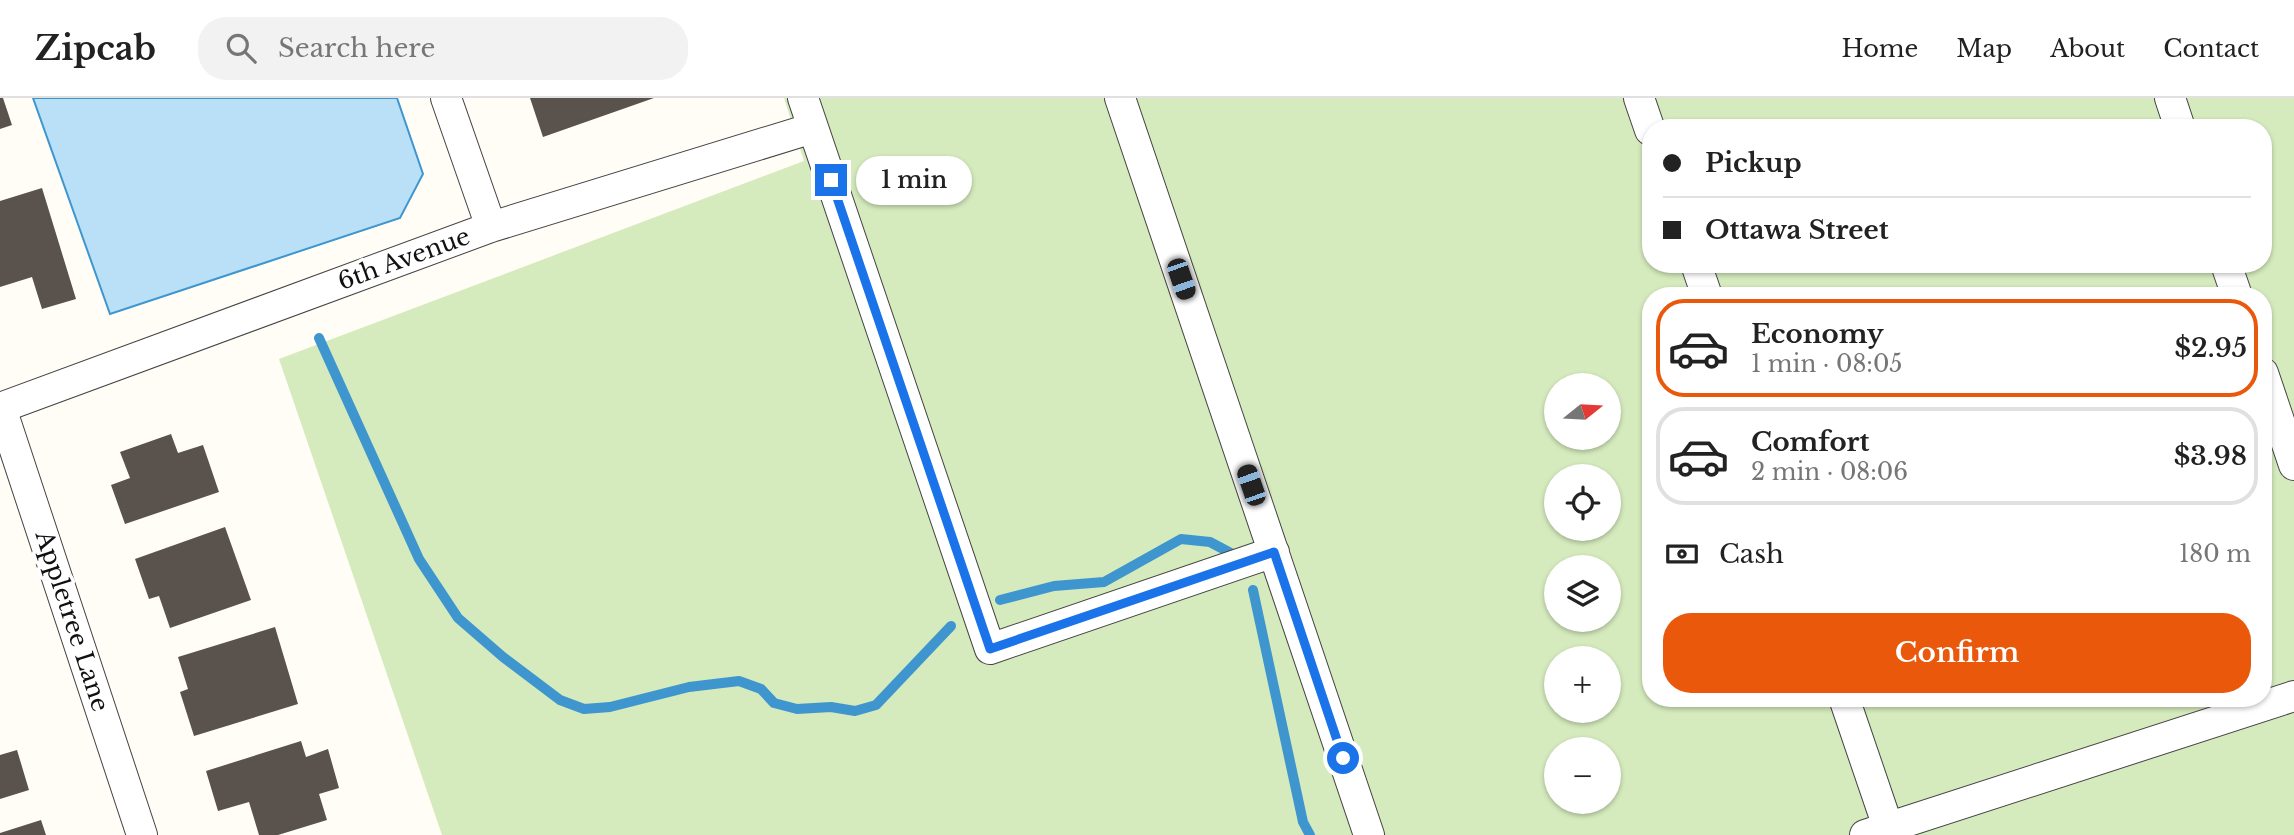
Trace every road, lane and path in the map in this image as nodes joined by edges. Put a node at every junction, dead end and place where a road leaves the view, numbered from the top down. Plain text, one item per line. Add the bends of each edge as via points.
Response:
1 (446, 98) edge
2 (803, 98) edge
3 (1120, 98) edge
4 (1639, 98) edge
5 (2170, 98) edge
6 (1646, 119) edge
7 (2177, 119) edge
8 (813, 128) junction
9 (491, 227) junction
10 (2272, 400) edge
11 (0, 408) edge
12 (2294, 465) edge
13 (1274, 552) junction
14 (2294, 696) edge
15 (2272, 703) edge
16 (1846, 707) edge
17 (2260, 707) edge
18 (1876, 831) edge
19 (142, 835) edge
20 (1369, 835) edge

1 - 9 street
2 - 8 street
3 - 13 street
4 - 6 street
5 - 7 street
8 - 9 street, 6th Avenue
8 - 13 street via 990,649
9 - 11 street, 6th Avenue
10 - 12 street
11 - 19 street, Appletree Lane
13 - 20 street
14 - 15 street
16 - 18 street
17 - 18 street

